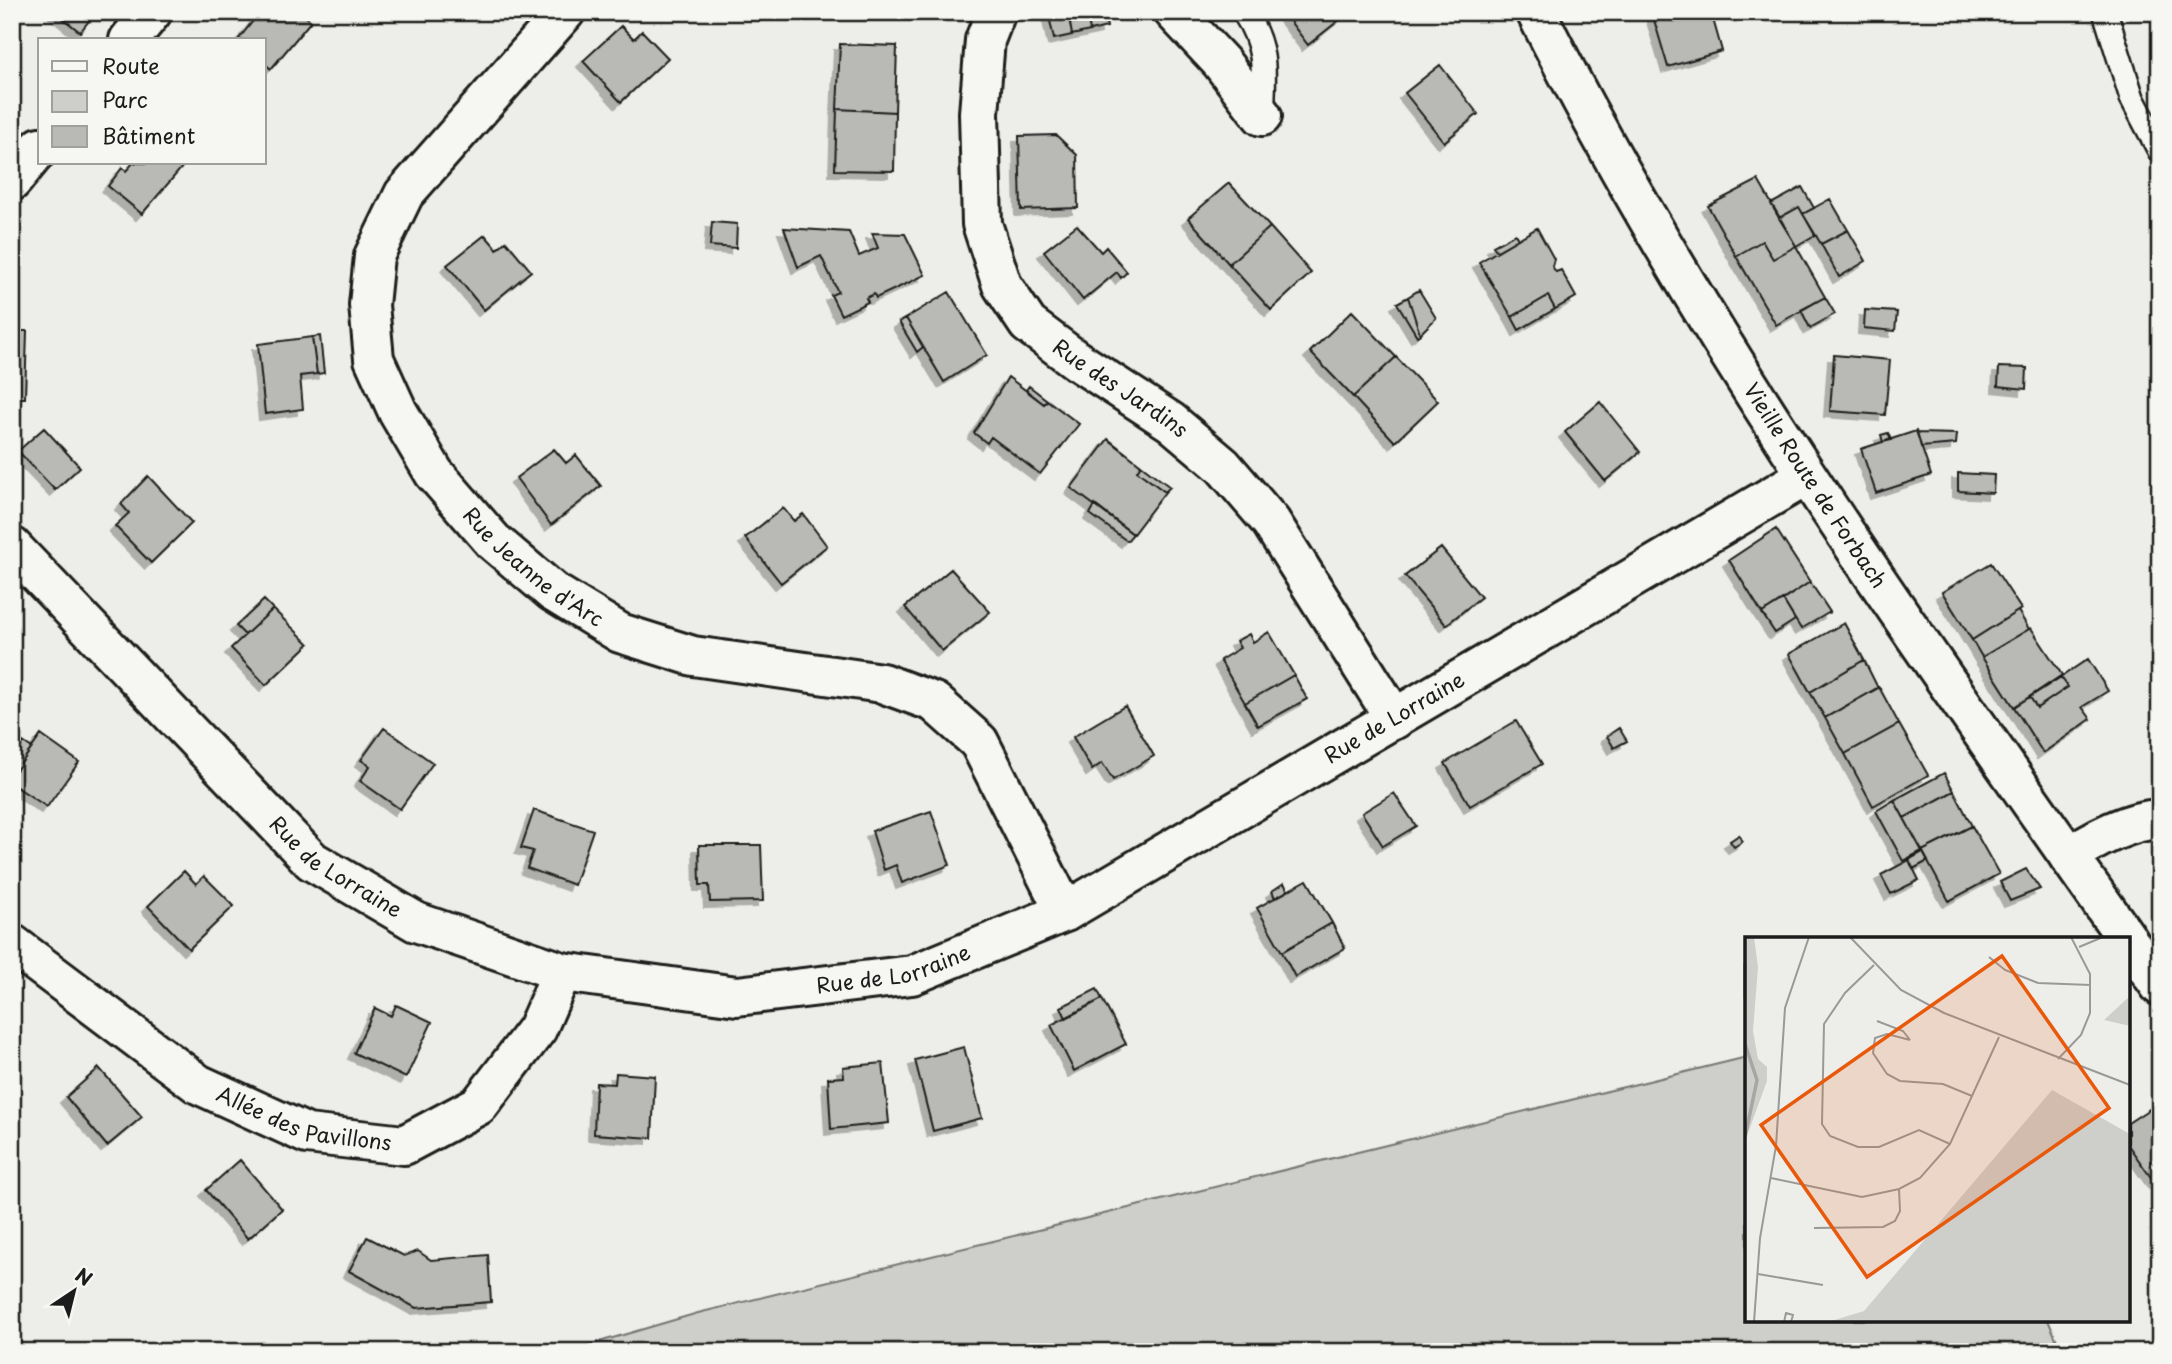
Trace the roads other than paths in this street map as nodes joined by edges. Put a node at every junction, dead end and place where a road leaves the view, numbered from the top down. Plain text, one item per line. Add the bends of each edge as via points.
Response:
1 (152, 12) edge
2 (565, 12) edge
3 (996, 12) edge
4 (1174, 12) edge
5 (1244, 12) edge
6 (1536, 12) edge
7 (2105, 12) edge
8 (131, 38) edge
9 (1262, 116) joint
10 (38, 149) edge
11 (2160, 151) edge
12 (12, 181) edge
13 (1807, 475) junction
14 (12, 547) edge
15 (1395, 719) junction
16 (2160, 819) edge
17 (2069, 856) junction
18 (1065, 912) junction
19 (2125, 937) edge
20 (12, 944) edge
21 (2130, 944) edge
22 (562, 972) junction
23 (2160, 986) edge

1 - 8 street
2 - 18 street, Rue Jeanne d'Arc via 404,194 374,256 369,305 374,359 398,411 435,473 493,541 553,592 620,633 693,656 882,683 934,702 979,742
3 - 15 street, Rue des Jardins via 985,40 979,113 982,224 1002,285 1028,324 1171,422 1223,466 1271,522
4 - 9 street via 1221,62
5 - 9 lane via 1265,58
6 - 13 street, Vieille Route de Forbach via 1579,98 1662,242
7 - 11 lane via 2132,98
10 - 12 street
13 - 15 street, Rue de Lorraine
13 - 17 street, Vieille Route de Forbach
14 - 22 street, Rue de Lorraine via 312,861 416,922
15 - 18 street, Rue de Lorraine
16 - 17 street via 2147,819
17 - 19 street, Vieille Route de Forbach
18 - 22 street, Rue de Lorraine via 899,977 737,996
20 - 22 street, Allée des Pavillons via 198,1084 307,1134 404,1145 479,1105 537,1029
21 - 23 street, Vieille Route de Forbach

